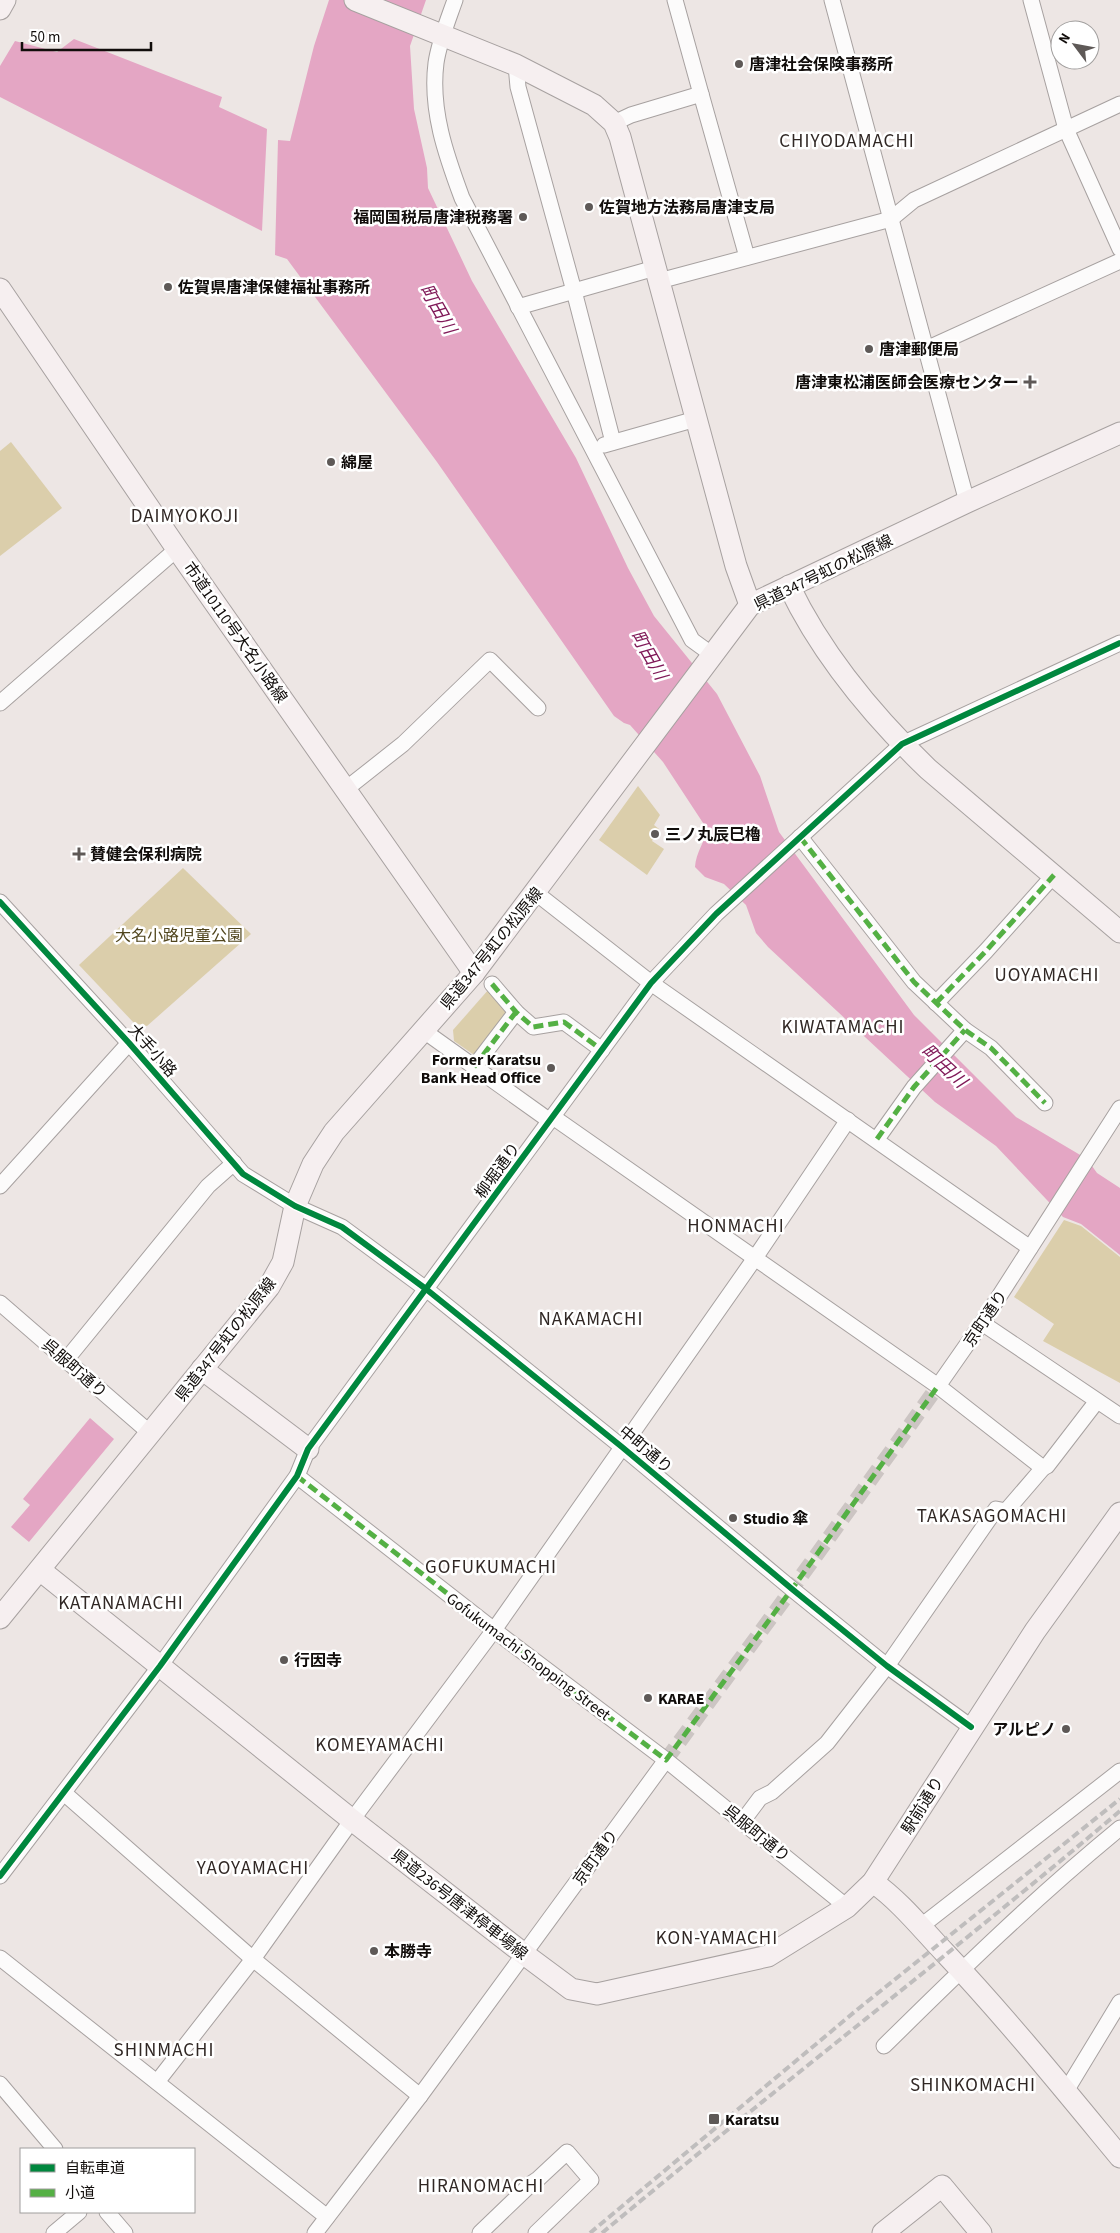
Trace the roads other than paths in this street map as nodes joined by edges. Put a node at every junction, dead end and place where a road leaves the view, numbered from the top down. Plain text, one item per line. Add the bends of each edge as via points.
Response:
1 (5, 0) edge
2 (355, 0) edge
3 (455, 0) edge
4 (675, 0) edge
5 (832, 0) edge
6 (1030, 0) edge
7 (0, 9) edge
8 (437, 33) junction
9 (516, 65) junction
10 (701, 94) junction
11 (1120, 104) edge
12 (614, 123) junction
13 (1066, 129) junction
14 (891, 219) junction
15 (1120, 249) edge
16 (747, 258) junction
17 (1120, 261) edge
18 (657, 275) junction
19 (0, 289) edge
20 (574, 291) junction
21 (518, 308) junction
22 (924, 350) junction
23 (696, 419) junction
24 (1120, 433) edge
25 (613, 442) junction
26 (593, 449) junction
27 (967, 502) junction
28 (177, 549) junction
29 (789, 586) junction
30 (750, 605) junction
31 (1120, 643) edge
32 (710, 661) junction
33 (0, 703) edge
34 (538, 708) dead end
35 (902, 744) junction
36 (346, 789) junction
37 (800, 837) junction
38 (1054, 875) junction
39 (536, 893) junction
40 (0, 902) edge
41 (1120, 932) edge
42 (474, 973) junction
43 (651, 983) junction
44 (492, 984) dead end
45 (936, 1003) junction
46 (516, 1012) junction
47 (965, 1030) junction
48 (424, 1031) junction
49 (129, 1043) junction
50 (602, 1050) junction
51 (474, 1068) junction
52 (1045, 1104) dead end
53 (1120, 1108) edge
54 (552, 1119) junction
55 (848, 1120) junction
56 (876, 1139) junction
57 (234, 1164) junction
58 (0, 1186) edge
59 (294, 1206) junction
60 (1030, 1248) junction
61 (755, 1258) junction
62 (426, 1289) junction
63 (0, 1303) edge
64 (982, 1323) junction
65 (66, 1360) junction
66 (202, 1369) junction
67 (938, 1386) junction
68 (1097, 1401) junction
69 (1120, 1416) edge
70 (150, 1432) junction
71 (622, 1447) junction
72 (308, 1449) junction
73 (1043, 1468) junction
74 (297, 1476) junction
75 (1120, 1513) edge
76 (40, 1570) junction
77 (0, 1618) edge
78 (494, 1630) junction
79 (160, 1666) junction
80 (887, 1666) junction
81 (971, 1727) junction
82 (666, 1760) junction
83 (1120, 1771) edge
84 (64, 1793) junction
85 (352, 1820) junction
86 (742, 1822) junction
87 (1120, 1828) edge
88 (0, 1876) edge
89 (873, 1882) junction
90 (847, 1907) junction
91 (920, 1927) junction
92 (524, 1954) junction
93 (0, 1958) edge
94 (253, 1959) junction
95 (961, 1971) junction
96 (1120, 2002) edge
97 (884, 2046) dead end
98 (157, 2082) junction
99 (0, 2084) edge
100 (1066, 2091) junction
101 (420, 2096) junction
102 (54, 2148) edge
103 (1120, 2157) edge
104 (78, 2213) edge
105 (108, 2213) edge
106 (327, 2218) junction
107 (54, 2233) edge
108 (125, 2233) edge
109 (315, 2233) edge
110 (480, 2233) edge
111 (536, 2233) edge
112 (883, 2233) edge
113 (980, 2233) edge

1 - 7 street
2 - 8 street
3 - 8 street
4 - 10 street
5 - 14 street
6 - 13 street
8 - 9 street
8 - 21 street via 437,122 448,160 462,198
9 - 12 street via 594,105
9 - 20 street via 518,87
10 - 12 street
10 - 16 street
11 - 13 street
12 - 18 street
13 - 14 street via 914,200
13 - 15 street
14 - 16 street
14 - 22 street
16 - 18 street
17 - 22 street
18 - 20 street
18 - 23 street
19 - 28 street, 市道10110号大名小路線
20 - 21 street
20 - 25 street
21 - 26 street
22 - 27 street
23 - 25 street
23 - 30 street via 736,566
24 - 27 street, 県道347号虹の松原線
25 - 26 street
26 - 32 street via 692,640
27 - 29 street, 県道347号虹の松原線
28 - 33 street
28 - 36 street, 市道10110号大名小路線
29 - 30 street, 県道347号虹の松原線
29 - 35 street via 804,618 860,696
30 - 32 street, 県道347号虹の松原線
31 - 35 street, 柳堀通り
32 - 39 street, 県道347号虹の松原線 via 636,755
34 - 36 street via 490,660 403,744
35 - 37 street, 柳堀通り
35 - 38 street
36 - 42 street, 市道10110号大名小路線
37 - 43 street, 柳堀通り via 716,914
37 - 45 street via 914,982
38 - 41 street
38 - 45 street
39 - 42 street, 県道347号虹の松原線
39 - 43 street
40 - 49 street, 大手小路
42 - 48 street, 県道347号虹の松原線
43 - 50 street, 柳堀通り
43 - 55 street
44 - 46 street
45 - 47 street
46 - 50 street via 534,1027 564,1022
46 - 51 street
47 - 52 street via 991,1048
47 - 56 street via 914,1088
48 - 51 street
48 - 59 street, 県道347号虹の松原線 via 334,1132 313,1164
49 - 57 street, 大手小路
49 - 58 street
50 - 54 street, 柳堀通り
51 - 54 street
53 - 60 street, 京町通り
54 - 61 street
54 - 62 street, 柳堀通り
55 - 56 street
55 - 61 street
56 - 60 street
57 - 59 street, 大手小路 via 243,1174
57 - 65 street via 208,1186
59 - 62 street, 中町通り via 342,1228
59 - 66 street, 県道347号虹の松原線 via 283,1262 270,1287
60 - 64 street, 京町通り
61 - 67 street
61 - 71 street
62 - 71 street, 中町通り
62 - 72 street, 柳堀通り
63 - 65 street, 呉服町通り
64 - 67 street, 京町通り
64 - 68 street
65 - 70 street, 呉服町通り
66 - 70 street, 県道347号虹の松原線
66 - 72 street
67 - 73 street
68 - 69 street
68 - 73 street
70 - 76 street, 県道347号虹の松原線
71 - 78 street
71 - 80 street, 中町通り
72 - 74 street, 柳堀通り
73 - 80 street via 1006,1510 996,1509
74 - 78 street, Gofukumachi Shopping Street
74 - 79 street, 柳堀通り
75 - 81 street, 駅前通り
76 - 77 street, 県道347号虹の松原線
76 - 79 street, 県道236号唐津停車場線
78 - 82 street, Gofukumachi Shopping Street
78 - 85 street
79 - 84 street, 柳堀通り
79 - 85 street, 県道236号唐津停車場線
80 - 81 street, 中町通り
80 - 86 street via 827,1743 772,1792 760,1798
81 - 89 street, 駅前通り
82 - 86 street, 呉服町通り
82 - 92 street, 京町通り
83 - 91 street
84 - 88 street, 柳堀通り
84 - 94 street
85 - 92 street, 県道236号唐津停車場線
85 - 94 street
86 - 90 street, 呉服町通り
87 - 95 street via 1075,1865
89 - 90 street, 県道236号唐津停車場線
89 - 91 street via 891,1895
90 - 92 street, 県道236号唐津停車場線 via 768,1956 597,1994 571,1989
91 - 95 street
92 - 101 street, 京町通り
93 - 98 street
94 - 98 street
94 - 101 street
95 - 97 street
95 - 100 street
96 - 100 street
98 - 106 street
99 - 102 street
100 - 103 street
101 - 106 street, 京町通り
104 - 107 street
105 - 108 street
106 - 109 street, 京町通り
110 - 111 street via 567,2152 591,2180
112 - 113 street via 942,2186

